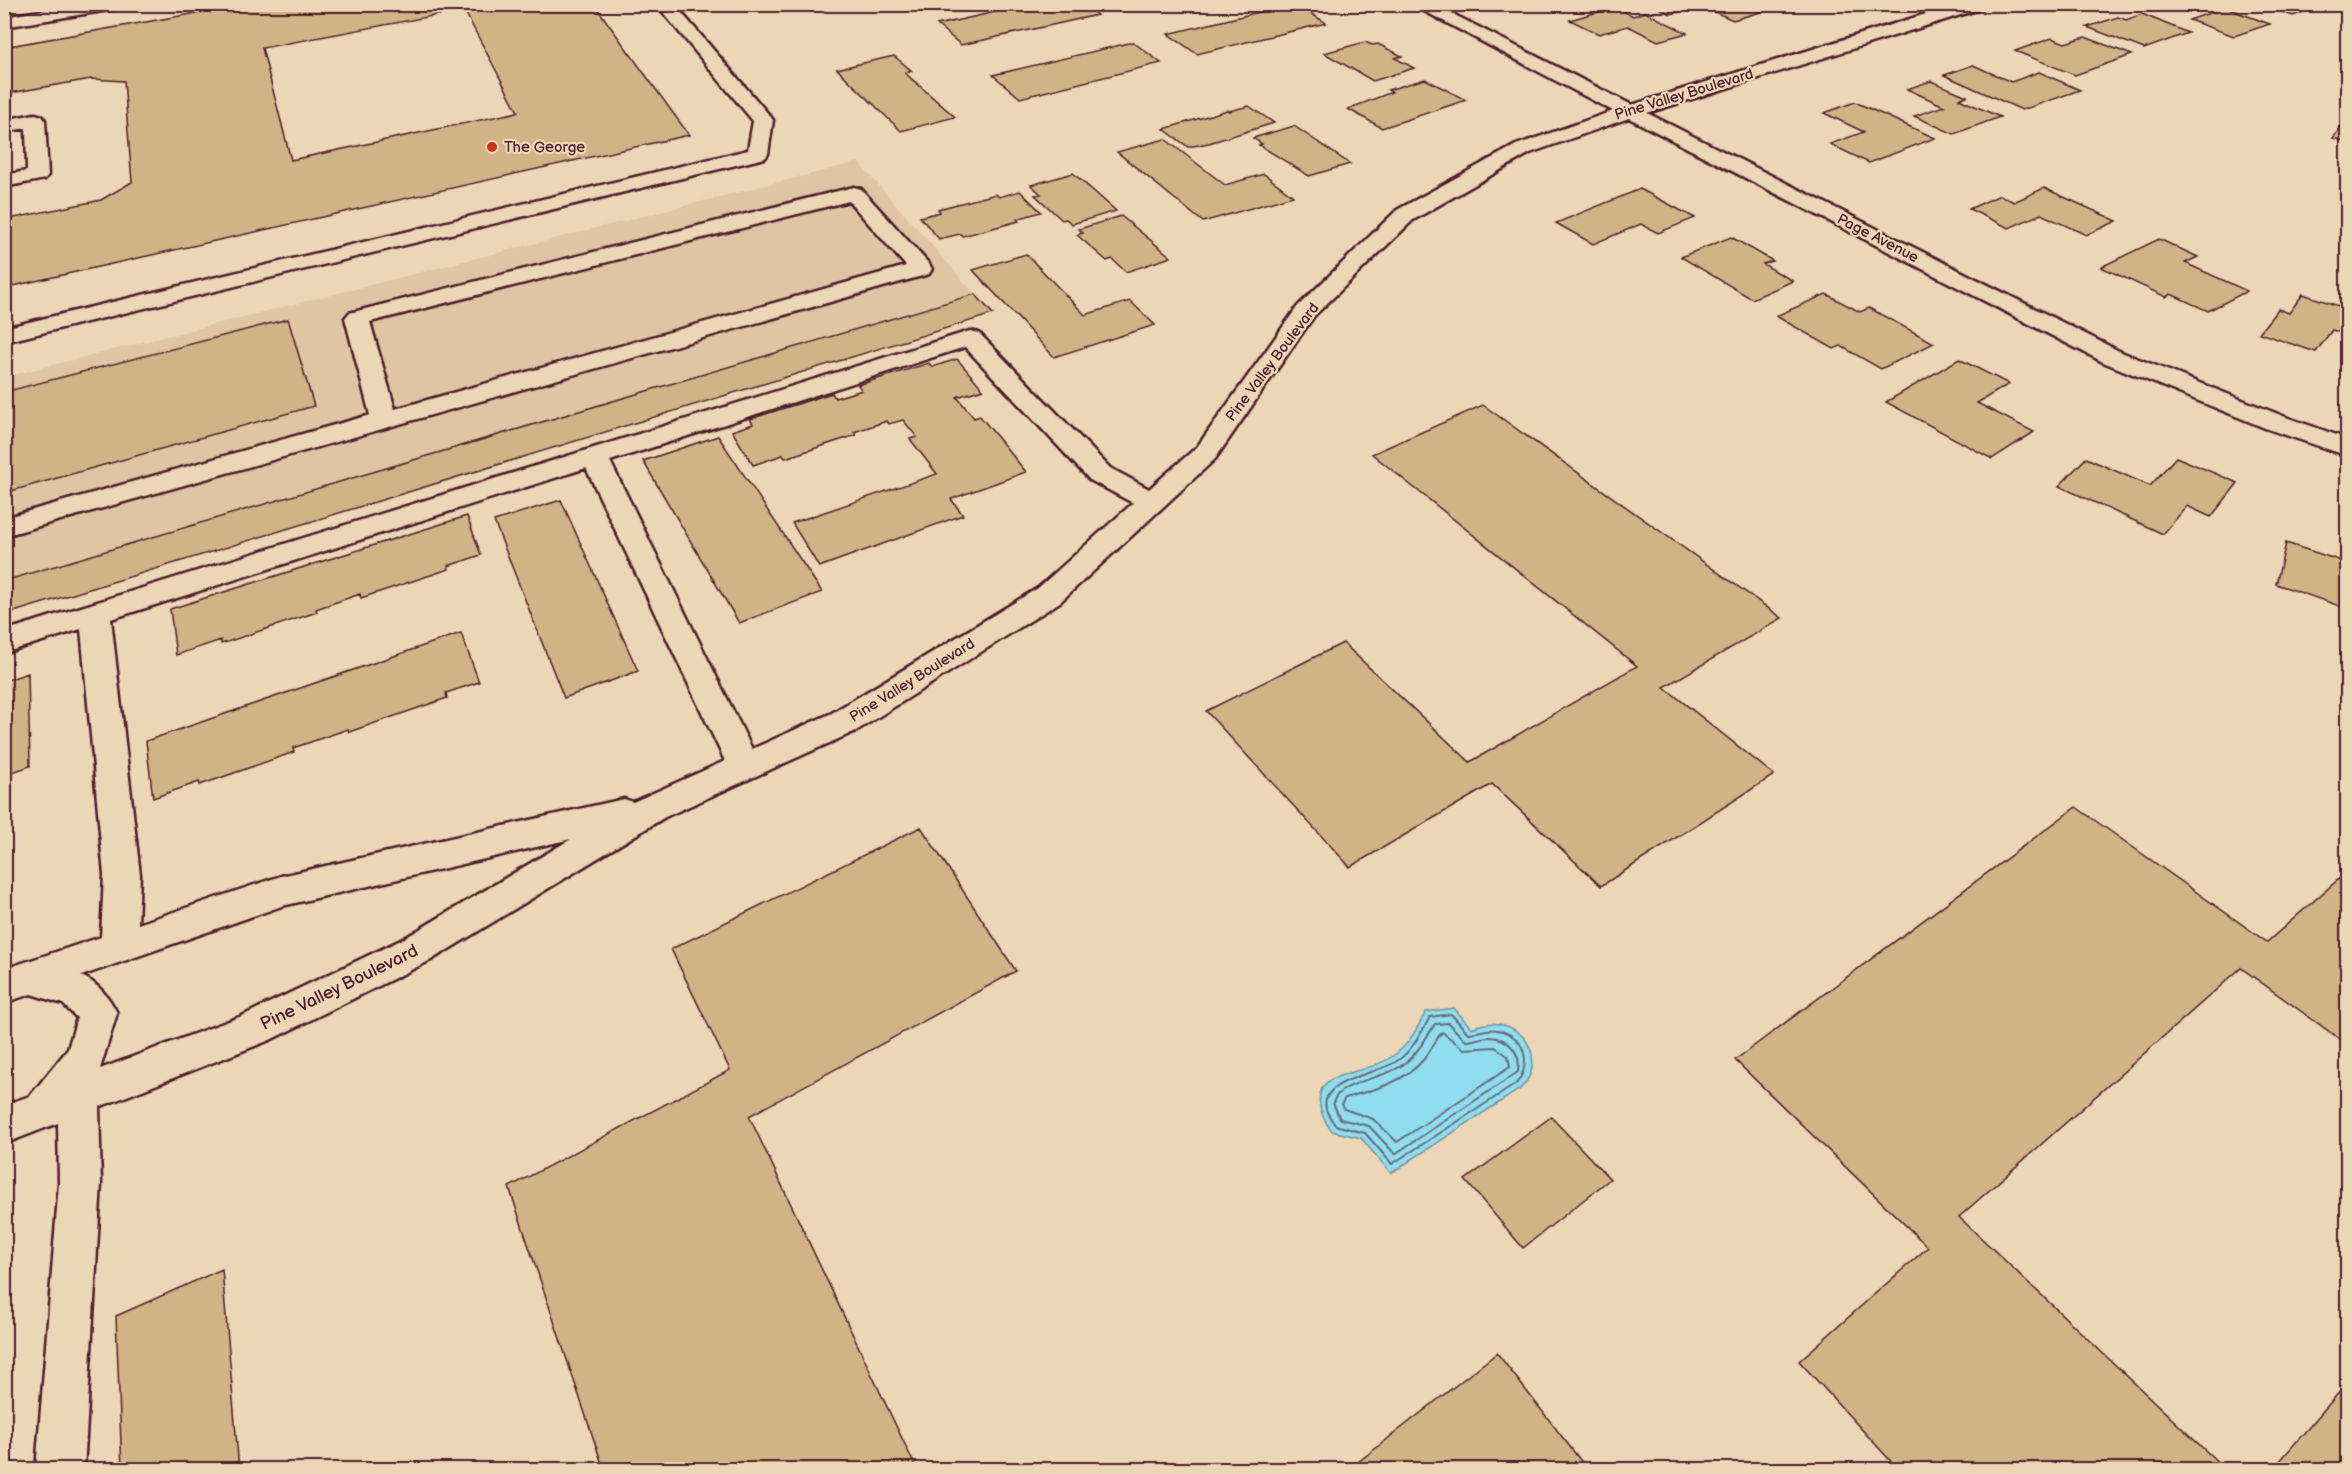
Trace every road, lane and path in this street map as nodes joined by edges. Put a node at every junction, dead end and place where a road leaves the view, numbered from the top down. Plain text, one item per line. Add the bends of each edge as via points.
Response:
1 (115, 4) edge
2 (1977, 4) edge
3 (665, 5) edge
4 (1425, 5) edge
5 (4, 22) edge
6 (1629, 111) junction
7 (4, 126) edge
8 (4, 182) edge
9 (4, 335) edge
10 (385, 421) junction
11 (2348, 448) edge
12 (594, 456) junction
13 (1152, 502) junction
14 (4, 527) edge
15 (95, 613) junction
16 (4, 642) edge
17 (744, 766) junction
18 (652, 807) junction
19 (119, 947) junction
20 (18, 982) edge
21 (61, 1103) junction
22 (4, 1125) edge
23 (60, 1470) edge

1 - 5 street
2 - 6 street, Pine Valley Boulevard
3 - 9 street via 763,120 758,154
4 - 6 street, Page Avenue
6 - 11 street, Page Avenue via 2112,357
6 - 13 street, Pine Valley Boulevard via 1524,149 1405,215 1306,311 1206,453
7 - 8 street via 35,120 38,175
10 - 10 street via 750,318 921,269 854,193 357,318
10 - 14 street
12 - 13 street via 970,338 1100,474
12 - 15 street
12 - 17 street
13 - 17 street, Pine Valley Boulevard via 1049,595 844,722
15 - 16 street
15 - 19 street via 122,875
17 - 18 street, Pine Valley Boulevard
18 - 19 street, Pine Valley Boulevard via 282,891
18 - 21 street, Pine Valley Boulevard via 418,949 256,1028
19 - 20 street, Pine Valley Boulevard
20 - 21 street via 76,991 98,1013 85,1058
21 - 22 street, Pine Valley Boulevard
21 - 23 street via 80,1183

